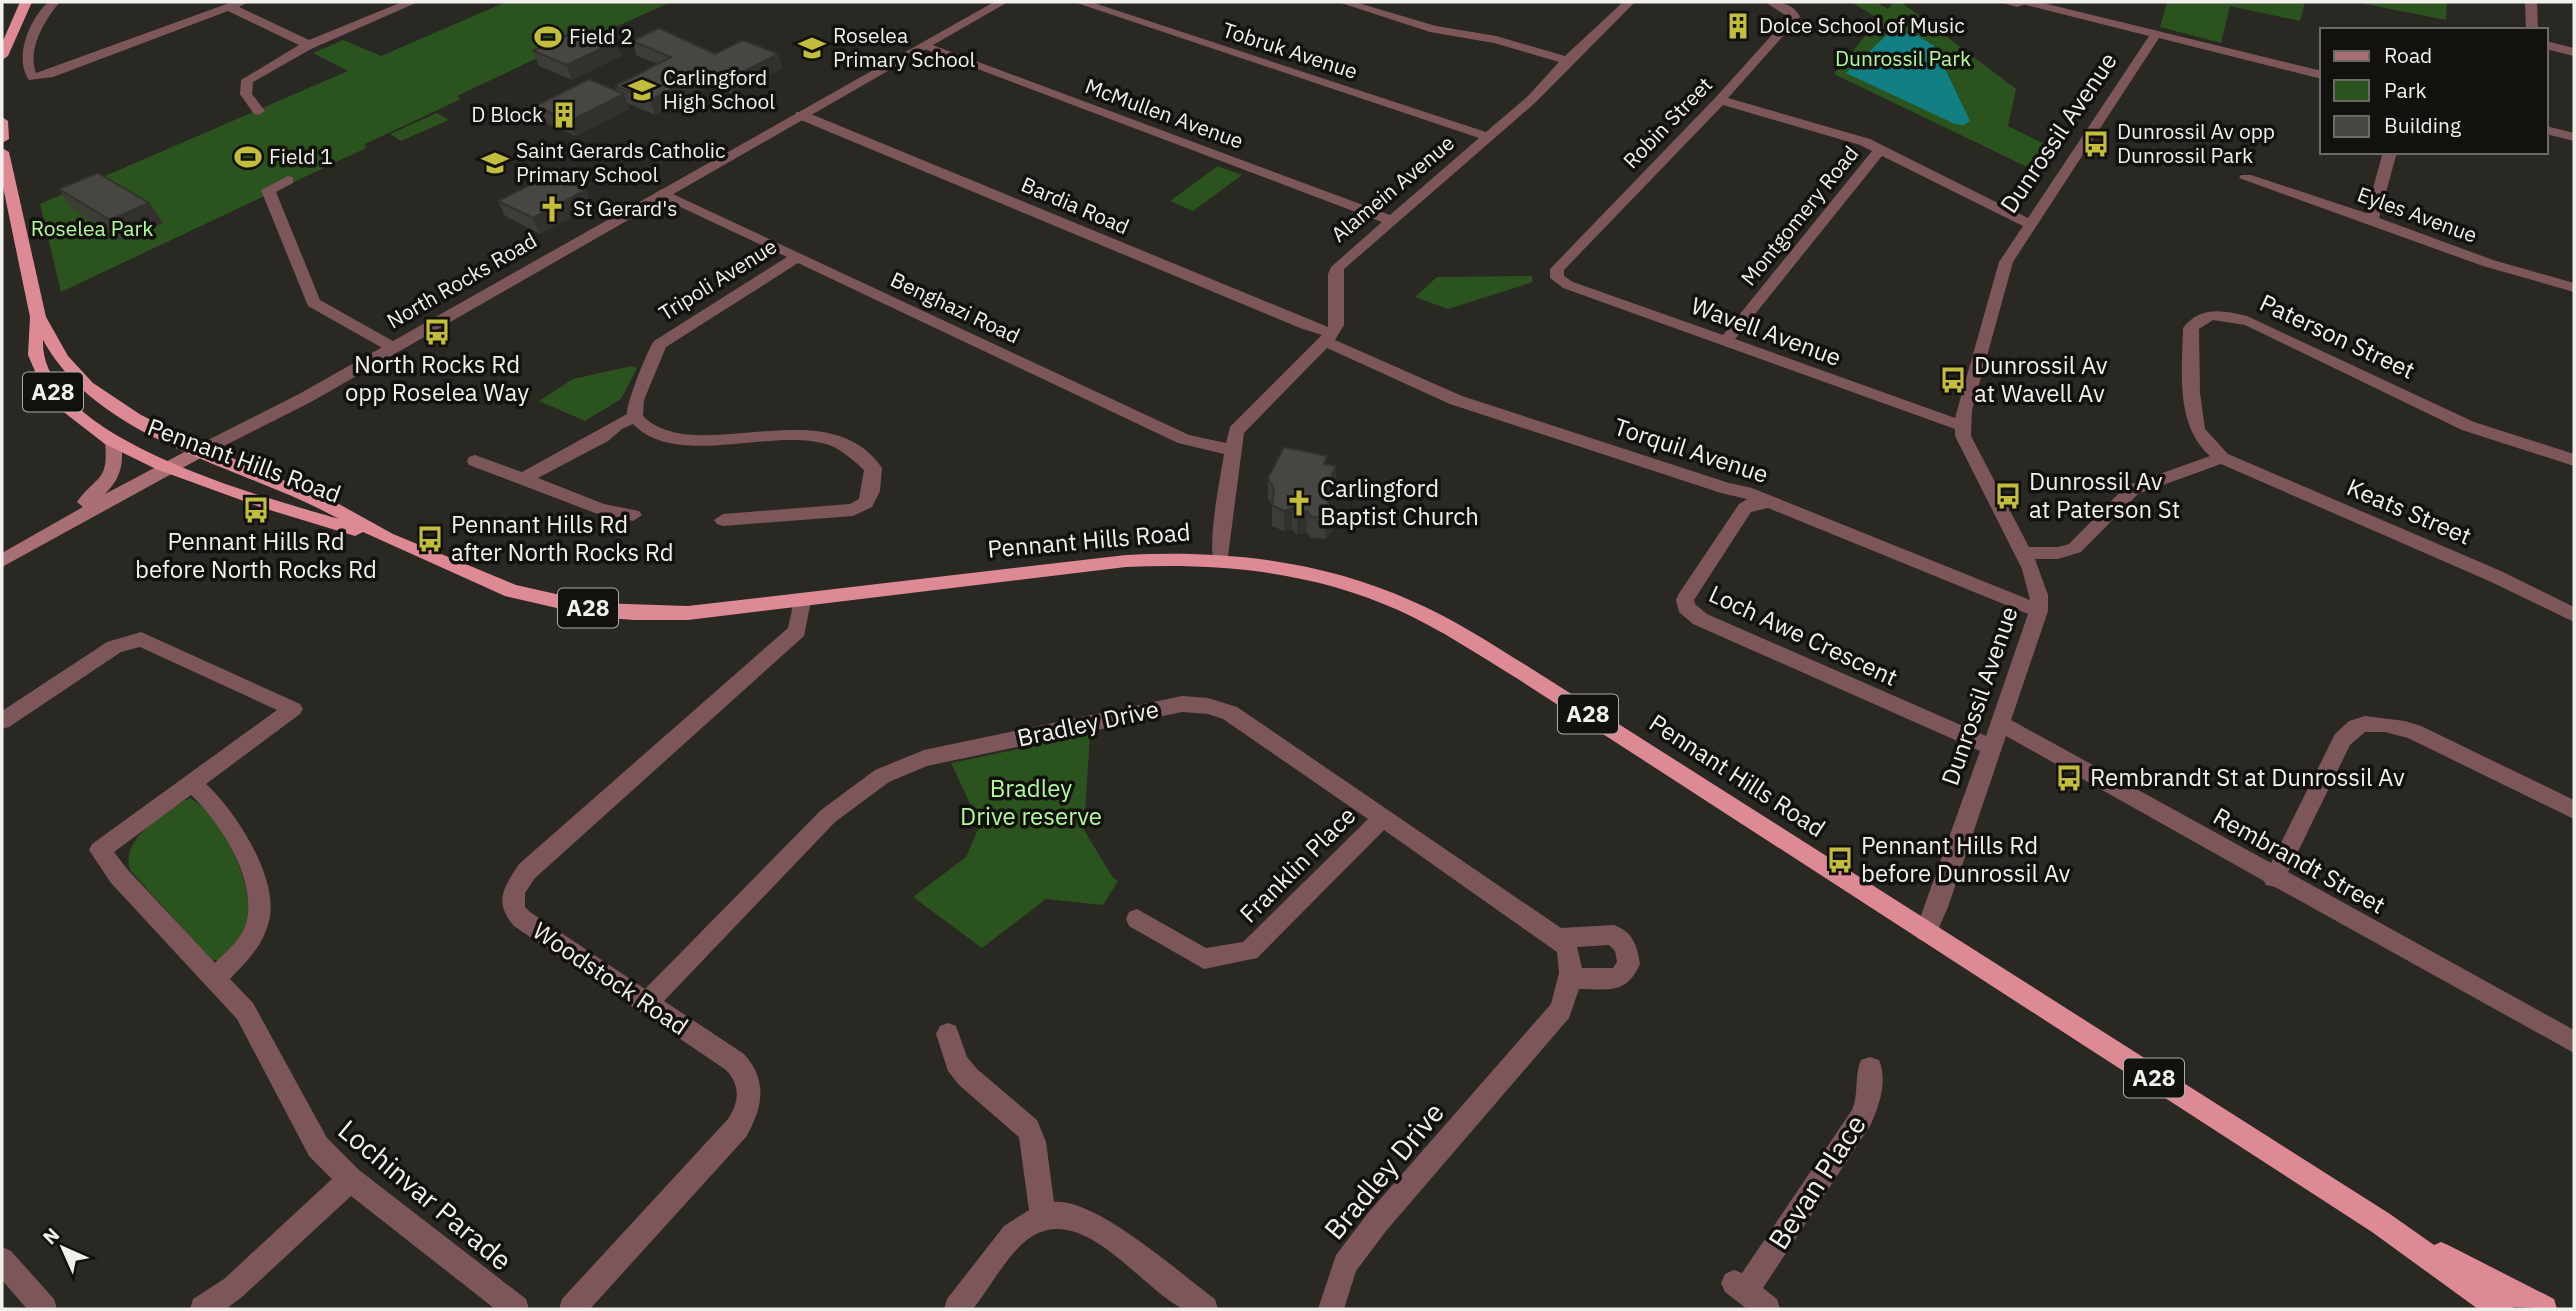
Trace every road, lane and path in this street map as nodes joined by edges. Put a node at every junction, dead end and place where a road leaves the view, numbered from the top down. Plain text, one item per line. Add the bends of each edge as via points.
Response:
1 (26, 2) edge
2 (54, 2) edge
3 (242, 2) edge
4 (412, 2) edge
5 (1002, 2) edge
6 (1080, 2) edge
7 (1343, 2) edge
8 (1629, 2) edge
9 (1771, 2) edge
10 (2006, 2) edge
11 (2026, 2) edge
12 (2531, 2) edge
13 (229, 7) junction
14 (2532, 28) edge
15 (2156, 34) junction
16 (309, 45) junction
17 (2548, 46) edge
18 (923, 47) junction
19 (2574, 52) edge
20 (2, 56) edge
21 (1567, 61) junction
22 (2320, 75) edge
23 (1720, 100) junction
24 (259, 111) dead end
25 (801, 115) junction
26 (2, 121) edge
27 (2548, 130) edge
28 (2574, 137) edge
29 (1489, 138) junction
30 (2, 139) edge
31 (1881, 150) junction
32 (2, 152) edge
33 (2389, 154) edge
34 (2246, 178) dead end
35 (288, 180) dead end
36 (662, 193) junction
37 (1391, 220) junction
38 (2371, 220) junction
39 (2030, 224) junction
40 (797, 257) junction
41 (1557, 278) joint
42 (2574, 288) edge
43 (38, 317) junction
44 (1330, 338) junction
45 (1725, 342) junction
46 (392, 347) junction
47 (635, 417) junction
48 (1962, 426) junction
49 (113, 442) junction
50 (195, 449) junction
51 (1233, 450) junction
52 (2222, 458) junction
53 (2574, 460) edge
54 (475, 461) dead end
55 (160, 466) junction
56 (525, 478) junction
57 (1767, 502) junction
58 (82, 505) junction
59 (633, 515) dead end
60 (723, 520) dead end
61 (387, 538) junction
62 (2, 551) edge
63 (2023, 553) junction
64 (1222, 559) junction
65 (2, 561) edge
66 (802, 601) junction
67 (2039, 611) junction
68 (2574, 615) edge
69 (2, 721) edge
70 (2000, 723) junction
71 (1991, 747) junction
72 (192, 783) junction
73 (2574, 810) edge
74 (1382, 818) junction
75 (2274, 877) junction
76 (1137, 919) dead end
77 (1927, 932) junction
78 (1558, 938) junction
79 (215, 979) junction
80 (1571, 979) junction
81 (646, 1004) junction
82 (948, 1034) dead end
83 (2574, 1042) edge
84 (1870, 1068) dead end
85 (350, 1179) junction
86 (1043, 1216) junction
87 (2381, 1223) junction
88 (2, 1260) edge
89 (44, 1309) edge
90 (203, 1309) edge
91 (516, 1309) edge
92 (572, 1309) edge
93 (957, 1309) edge
94 (1205, 1309) edge
95 (1331, 1309) edge
96 (1767, 1309) edge
97 (2500, 1309) edge
98 (2544, 1309) edge

1 - 20 highway
2 - 13 street via 44,11 31,46 31,76
3 - 13 street
4 - 16 street
5 - 18 street, North Rocks Road
6 - 29 street, Tobruk Avenue
7 - 21 street
8 - 21 street, Alamein Avenue
9 - 23 street, Robin Street via 1794,17
10 - 11 street
11 - 15 street
12 - 14 street
13 - 16 street
15 - 22 street
15 - 39 street, Dunrossil Avenue
16 - 24 street via 247,80 246,94
17 - 19 street
18 - 25 street, North Rocks Road
18 - 37 street, McMullen Avenue
21 - 29 street, Alamein Avenue
23 - 31 street
23 - 41 street, Robin Street via 1557,269
25 - 36 street, North Rocks Road
25 - 44 street, Bardia Road
26 - 30 highway
27 - 28 street
29 - 37 street, Alamein Avenue
31 - 39 street
31 - 45 street, Montgomery Road
32 - 43 highway, Pennant Hills Road / A28
33 - 38 street
34 - 38 street, Eyles Avenue
35 - 46 street via 268,190 313,303
36 - 40 street, Benghazi Road
36 - 46 street, North Rocks Road
37 - 44 street, Alamein Avenue via 1338,267 1336,325
38 - 42 street, Eyles Avenue via 2488,263
39 - 48 street, Dunrossil Avenue via 2006,262
40 - 47 street, Tripoli Avenue via 660,344 635,404
40 - 51 street, Benghazi Road via 1184,439
41 - 45 street, Wavell Avenue
43 - 49 highway, Pennant Hills Road / A28 via 36,356 52,391
43 - 50 highway, Pennant Hills Road / A28 via 61,358 87,387 135,419
44 - 51 street via 1242,423
44 - 57 street, Torquil Avenue via 1456,400
45 - 48 street, Wavell Avenue
46 - 50 street, North Rocks Road via 305,398
47 - 56 street
47 - 60 street via 652,430 684,438 785,435 822,439 849,448 873,468 869,499 858,508
48 - 63 street, Dunrossil Avenue via 1970,454
49 - 55 highway, Pennant Hills Road / A28
49 - 58 main road via 114,473
50 - 55 main road, North Rocks Road
50 - 61 highway, Pennant Hills Road / A28 via 331,508
51 - 64 street
52 - 53 street, Paterson Street via 2197,429 2193,388 2191,328 2198,320 2213,316 2258,326 2468,426
52 - 63 street via 2132,490 2075,548
52 - 68 street, Keats Street via 2496,576
54 - 56 street
55 - 58 main road, North Rocks Road
55 - 61 highway, Pennant Hills Road / A28
55 - 65 main road, North Rocks Road
56 - 59 street via 601,509
57 - 67 street, Torquil Avenue
57 - 71 street, Loch Awe Crescent via 1745,508 1685,600 1686,607 1700,619
58 - 62 main road, North Rocks Road
61 - 66 highway, Pennant Hills Road / A28 via 512,591 596,610 688,613
63 - 67 street, Dunrossil Avenue via 2036,582
64 - 66 highway, Pennant Hills Road / A28 via 1126,561
64 - 77 highway, Pennant Hills Road / A28 via 1328,577 1440,623
66 - 81 street, Woodstock Road via 797,631 516,885 513,904 522,919
67 - 70 street, Dunrossil Avenue
69 - 72 street, Lochinvar Parade via 114,648 141,639 293,709
70 - 71 street, Dunrossil Avenue
70 - 75 street, Rembrandt Street
71 - 77 street, Dunrossil Avenue
72 - 79 street via 231,825 260,900 248,945
72 - 79 street, Lochinvar Parade via 100,850
73 - 75 street via 2414,732 2388,725 2360,726 2345,734
74 - 76 street, Franklin Place via 1249,951 1204,959
74 - 78 street, Bradley Drive
74 - 81 street, Bradley Drive via 1239,718 1208,706 1182,704 924,758 882,776 828,816
75 - 83 street, Rembrandt Street
77 - 87 highway, Pennant Hills Road / A28
78 - 80 street via 1573,973
78 - 80 street via 1614,936 1626,946 1629,964 1619,978
79 - 85 street, Lochinvar Parade via 249,1017 314,1142
80 - 95 street, Bradley Drive via 1561,1010 1345,1264
81 - 92 street, Woodstock Road via 742,1068 749,1082 748,1105 737,1128
82 - 86 street via 957,1063 968,1077 1028,1129
84 - 96 street, Bevan Place via 1869,1098 1861,1118 1740,1286
85 - 90 street via 233,1288
85 - 91 street, Lochinvar Parade
86 - 93 street via 1002,1246
86 - 94 street via 1063,1214 1094,1225
87 - 97 highway, Pennant Hills Road / A28
87 - 98 highway, Pennant Hills Road / A28
88 - 89 street

